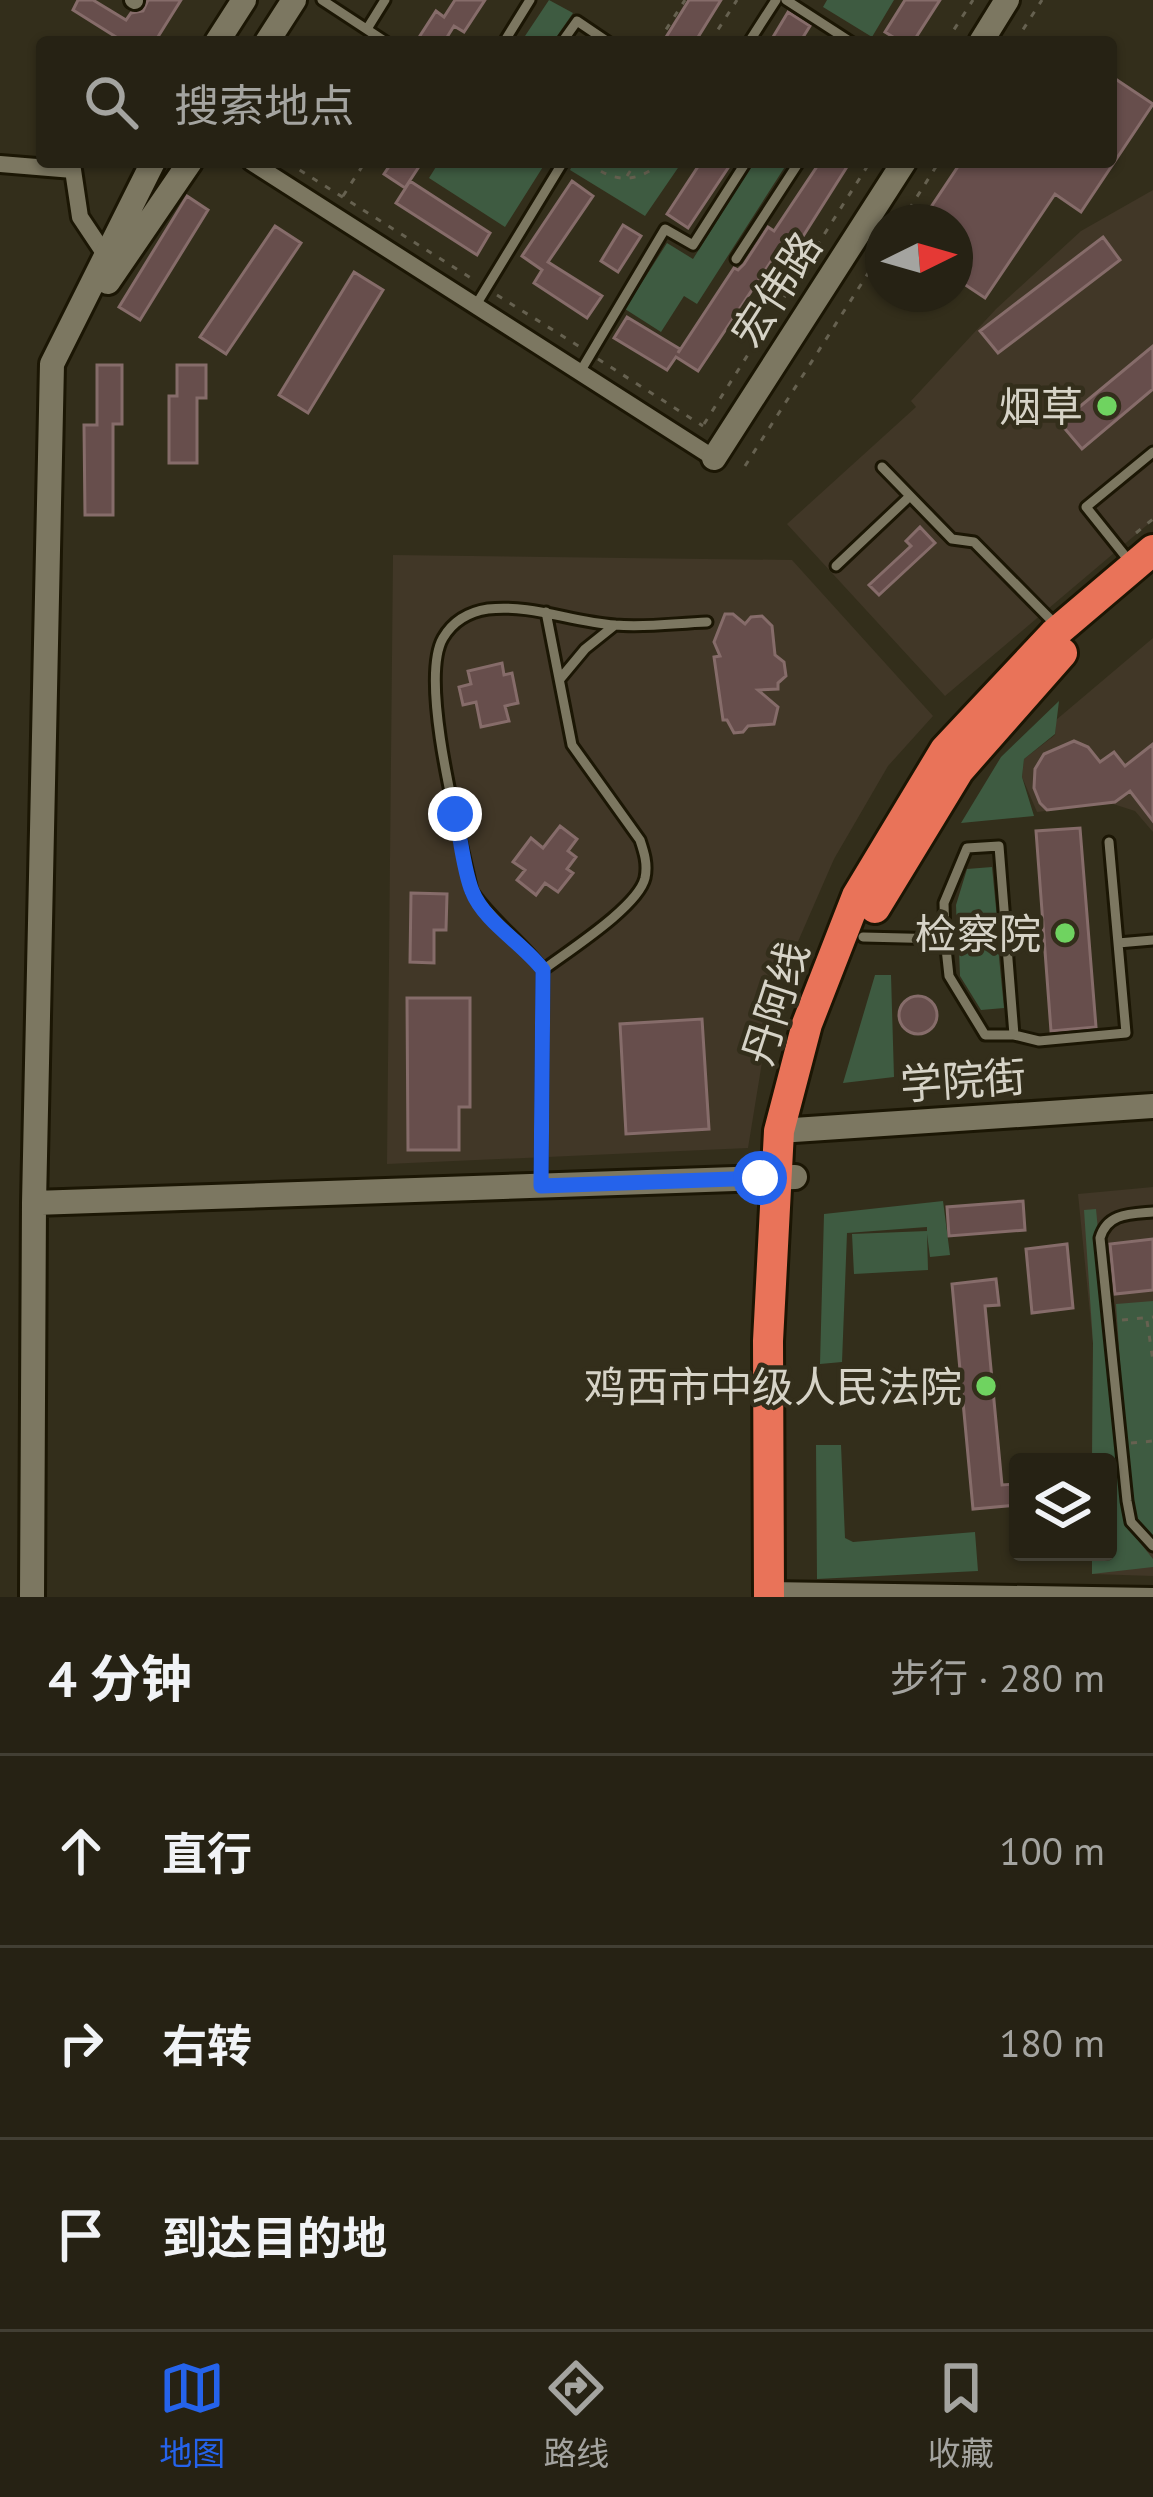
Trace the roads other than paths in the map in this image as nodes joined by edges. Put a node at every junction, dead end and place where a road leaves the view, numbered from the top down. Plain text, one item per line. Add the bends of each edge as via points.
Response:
1 (244, 0) edge
2 (294, 0) edge
3 (322, 0) edge
4 (385, 0) edge
5 (530, 0) edge
6 (776, 0) edge
7 (785, 0) edge
8 (1007, 0) edge
9 (828, 27) junction
10 (367, 29) junction
11 (221, 36) edge
12 (271, 36) edge
13 (377, 36) edge
14 (508, 36) edge
15 (566, 36) edge
16 (599, 36) edge
17 (753, 36) edge
18 (822, 36) edge
19 (842, 36) edge
20 (985, 36) edge
21 (0, 164) edge
22 (36, 167) edge
23 (49, 168) edge
24 (150, 168) edge
25 (186, 168) edge
26 (261, 168) edge
27 (559, 168) edge
28 (742, 168) edge
29 (796, 168) edge
30 (900, 168) edge
31 (106, 256) junction
32 (736, 259) dead end
33 (476, 305) junction
34 (52, 364) junction
35 (580, 372) junction
36 (1153, 452) edge
37 (714, 458) joint
38 (882, 467) dead end
39 (910, 496) junction
40 (1140, 560) edge
41 (836, 566) dead end
42 (546, 612) junction
43 (707, 622) dead end
44 (615, 625) junction
45 (1060, 629) junction
46 (560, 679) junction
47 (1109, 842) dead end
48 (863, 937) junction
49 (945, 939) junction
50 (1153, 940) edge
51 (1118, 943) junction
52 (543, 970) junction
53 (1014, 1035) junction
54 (1153, 1106) edge
55 (789, 1131) junction
56 (786, 1177) junction
57 (541, 1186) junction
58 (34, 1203) junction
59 (1153, 1212) edge
60 (1153, 1546) edge
61 (779, 1593) edge
62 (1153, 1596) edge
63 (32, 1597) edge

1 - 11 street
2 - 12 street
3 - 10 lane
4 - 10 lane
5 - 14 lane
6 - 17 lane
7 - 9 lane
8 - 20 street
9 - 18 lane
9 - 19 lane
10 - 13 lane
15 - 16 lane via 577,21
21 - 22 street
23 - 31 street via 73,170 80,218
24 - 31 street
25 - 34 street
26 - 33 street
27 - 33 lane
28 - 35 lane via 692,245 665,230
29 - 32 lane
30 - 37 street, 宏伟路
31 - 34 street
33 - 35 street
34 - 58 street
35 - 37 street
36 - 40 lane via 1086,507
38 - 39 lane
39 - 41 lane
39 - 45 lane via 952,539 974,542
40 - 45 highway, 丹阿线
40 - 48 highway, 丹阿线 via 959,770
42 - 44 lane
42 - 46 lane
42 - 52 lane via 461,617 441,640 434,677 472,891
43 - 44 lane
44 - 46 lane
45 - 55 highway, 丹阿线 via 945,750 857,896 807,1024
46 - 52 lane via 572,745 646,856 644,882 631,901
47 - 51 lane
48 - 49 lane
48 - 55 highway, 丹阿线
49 - 53 lane via 949,976 985,1035
49 - 53 lane via 944,903 967,848 999,846
50 - 51 lane
51 - 53 lane via 1126,1033 1039,1041
52 - 57 lane
54 - 55 street, 学院街
55 - 56 highway, 丹阿线
56 - 57 street
56 - 61 highway, 丹阿线
57 - 58 street
58 - 63 street
59 - 60 lane via 1114,1217 1100,1238 1131,1522
61 - 62 street

